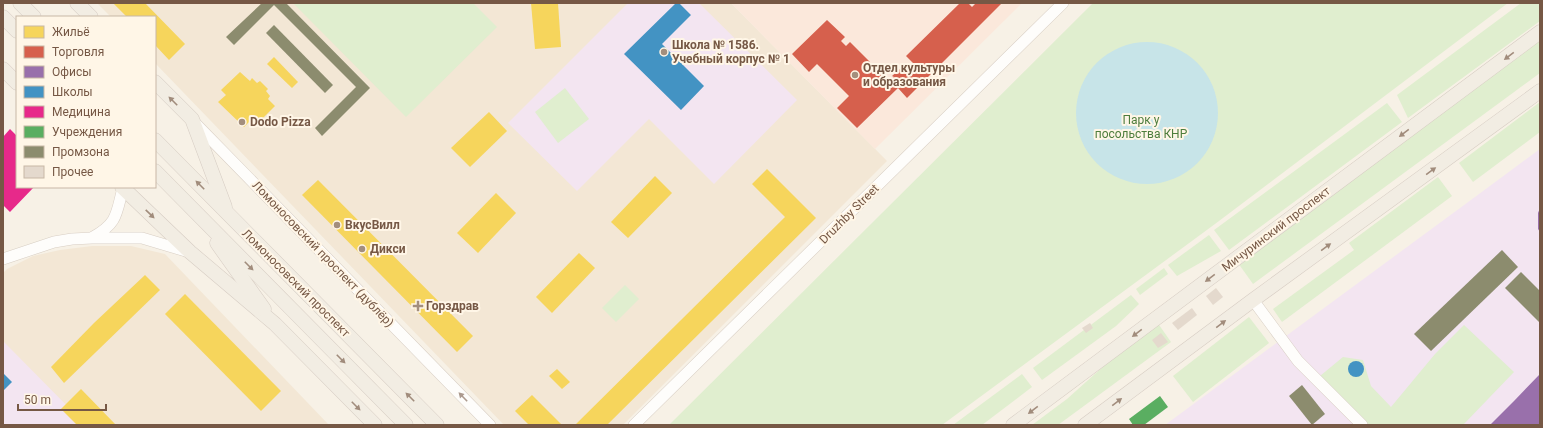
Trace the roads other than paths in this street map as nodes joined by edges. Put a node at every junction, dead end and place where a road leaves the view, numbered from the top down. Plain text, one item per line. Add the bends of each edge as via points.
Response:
1 (20, 3) edge
2 (77, 3) edge
3 (1063, 3) edge
4 (33, 16) edge
5 (90, 16) edge
6 (3, 17) edge
7 (16, 30) edge
8 (1540, 32) edge
9 (3, 69) edge
10 (16, 82) edge
11 (156, 83) edge
12 (1540, 91) edge
13 (192, 119) junction
14 (156, 141) edge
15 (156, 172) edge
16 (123, 188) edge
17 (192, 209) junction
18 (227, 213) junction
19 (92, 238) junction
20 (190, 252) junction
21 (3, 259) edge
22 (1253, 300) junction
23 (275, 324) junction
24 (375, 425) edge
25 (406, 425) edge
26 (437, 425) edge
27 (490, 425) edge
28 (634, 425) edge
29 (1013, 425) edge
30 (1085, 425) edge
31 (1362, 425) edge

1 - 4 main road
2 - 5 main road
3 - 28 street, Druzhby Street
6 - 7 main road
8 -> 29 main road, Мичуринский проспект
9 - 10 main road
13 -> 11 main road, Ломоносовский проспект (дублёр)
22 -> 12 main road
13 - 18 main road
27 -> 13 street, Ломоносовский проспект (дублёр)
18 -> 14 main road, Ломоносовский проспект
15 - 17 main road, Ломоносовский проспект
16 - 19 street via 114,220 109,227
16 -> 20 main road
17 - 23 main road
17 -> 25 main road, Ломоносовский проспект
26 -> 18 main road, Ломоносовский проспект
19 - 20 street via 142,238
19 - 21 street via 54,242
20 - 23 main road
30 -> 22 main road
22 - 31 street via 1298,361
23 -> 24 main road

